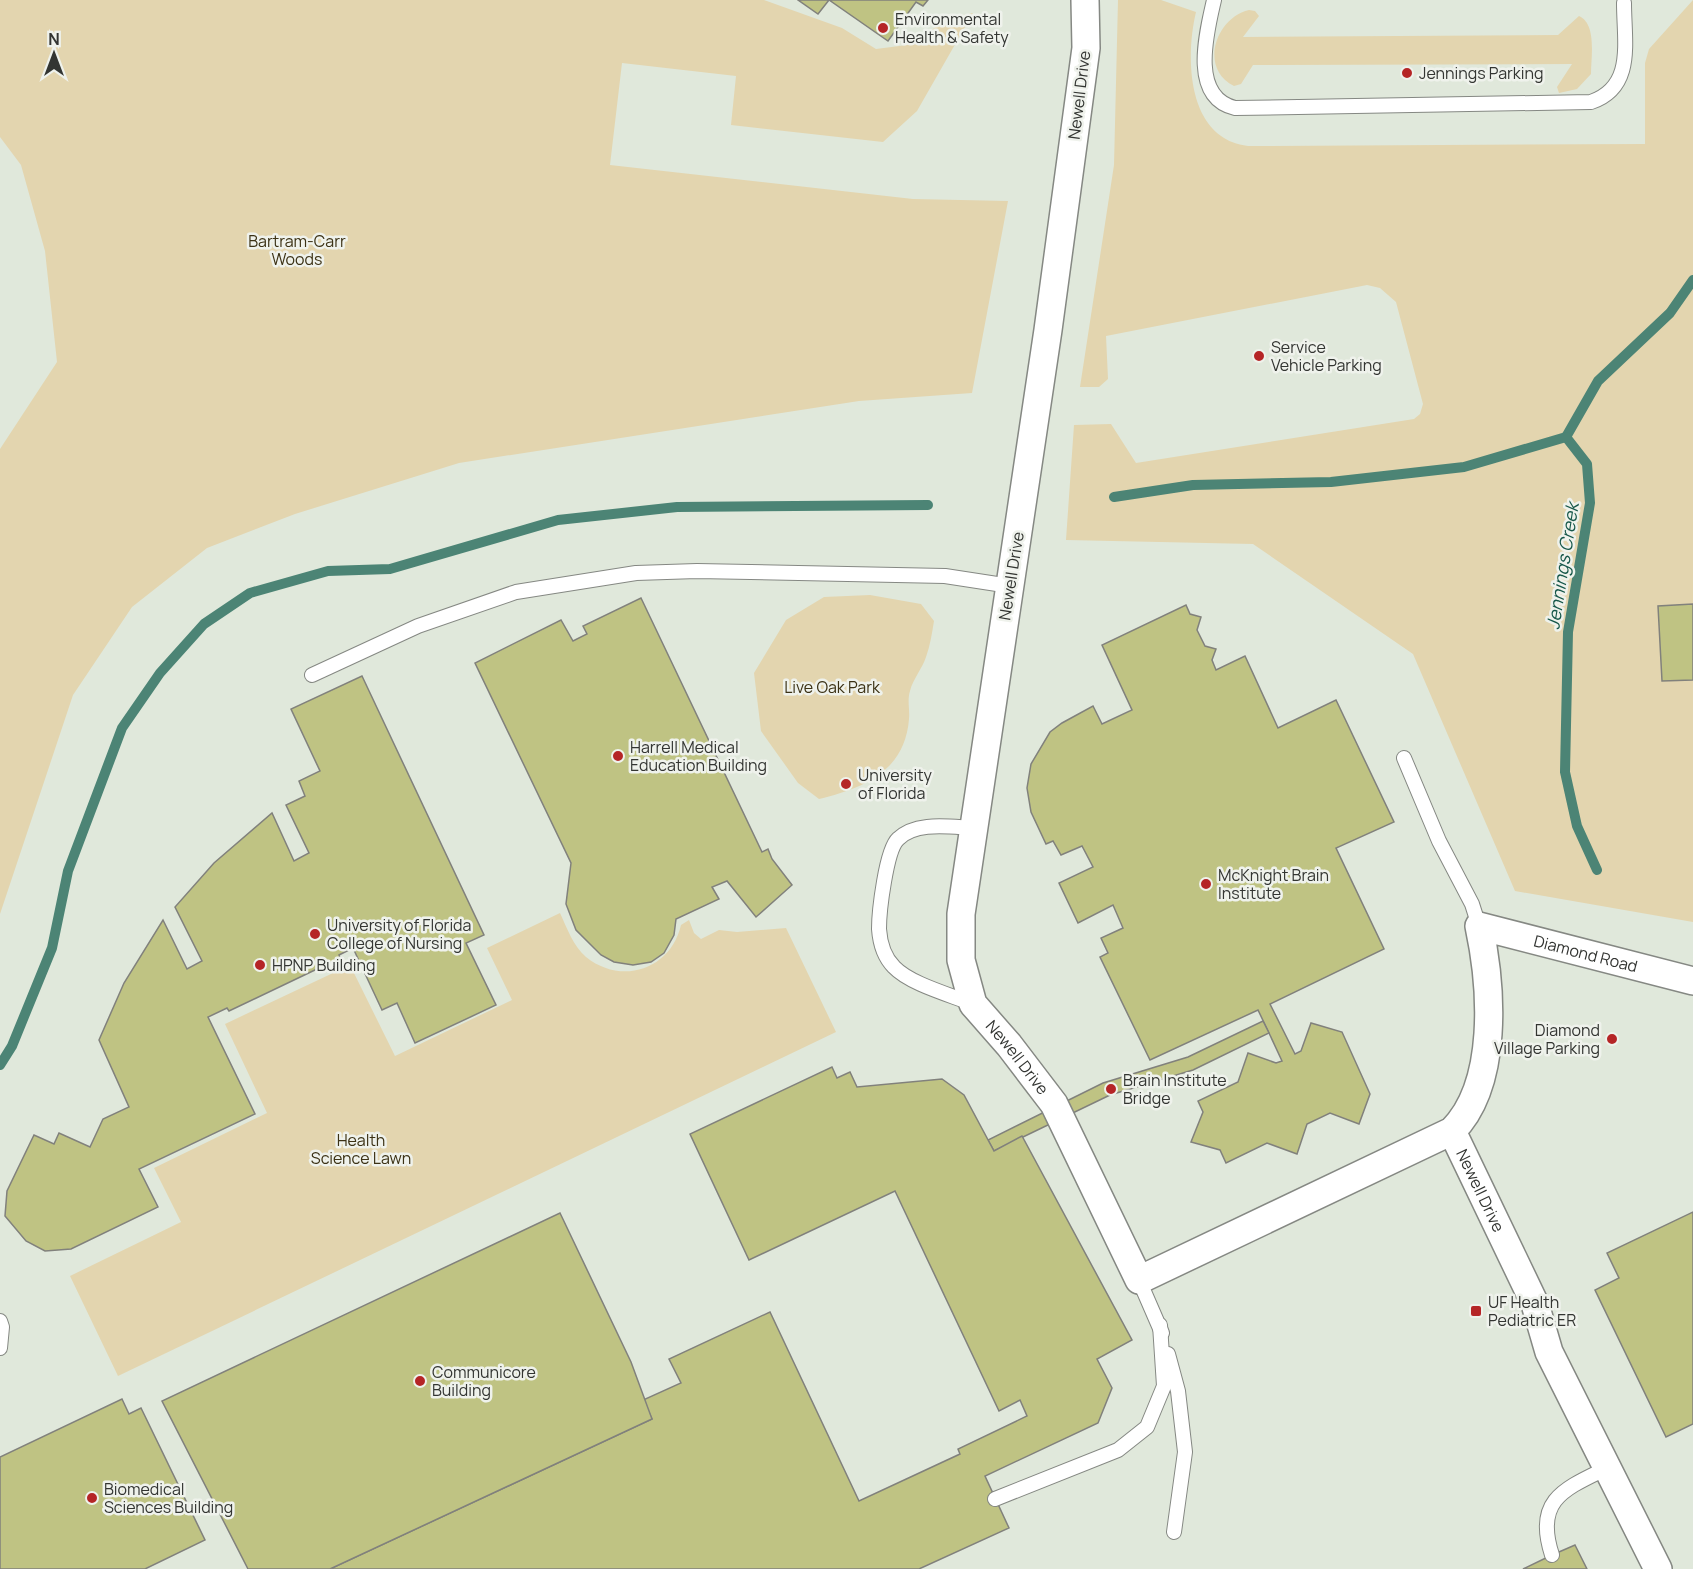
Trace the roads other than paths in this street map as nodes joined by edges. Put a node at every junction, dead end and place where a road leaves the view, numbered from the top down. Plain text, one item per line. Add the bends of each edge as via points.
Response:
1 (1085, 0) edge
2 (1214, 0) edge
3 (1624, 3) dead end
4 (1010, 586) junction
5 (312, 675) dead end
6 (1404, 758) dead end
7 (974, 828) junction
8 (1479, 926) junction
9 (1693, 981) edge
10 (973, 1004) junction
11 (1452, 1131) junction
12 (1139, 1280) junction
13 (0, 1321) edge
14 (1160, 1325) junction
15 (0, 1348) edge
16 (1607, 1468) junction
17 (995, 1499) dead end
18 (1174, 1532) dead end
19 (1552, 1556) dead end
20 (1658, 1569) edge

1 - 4 street, Newell Drive via 1086,48
2 - 3 lane via 1204,45 1208,82 1223,104 1235,108 1591,102 1614,89 1622,76
4 - 5 lane via 945,576 636,573 516,592 418,626
4 - 7 street, Newell Drive
6 - 8 lane
7 - 10 street, Newell Drive via 961,914 961,960
7 - 10 lane via 932,827 911,831 897,840 889,856 879,928 883,951 894,967 908,977
8 - 9 street, Diamond Road
8 - 11 street via 1487,978 1485,1055 1477,1093 1464,1119
10 - 12 street, Newell Drive via 1009,1045 1064,1121
11 - 12 street, Newell Drive
11 - 16 street, Newell Drive via 1535,1304 1549,1352
12 - 14 lane
13 - 15 lane
14 - 17 lane via 1164,1386 1147,1427 1118,1450
14 - 18 lane via 1178,1391 1185,1452
16 - 19 lane via 1566,1487 1552,1505 1545,1534
16 - 20 street, Newell Drive

